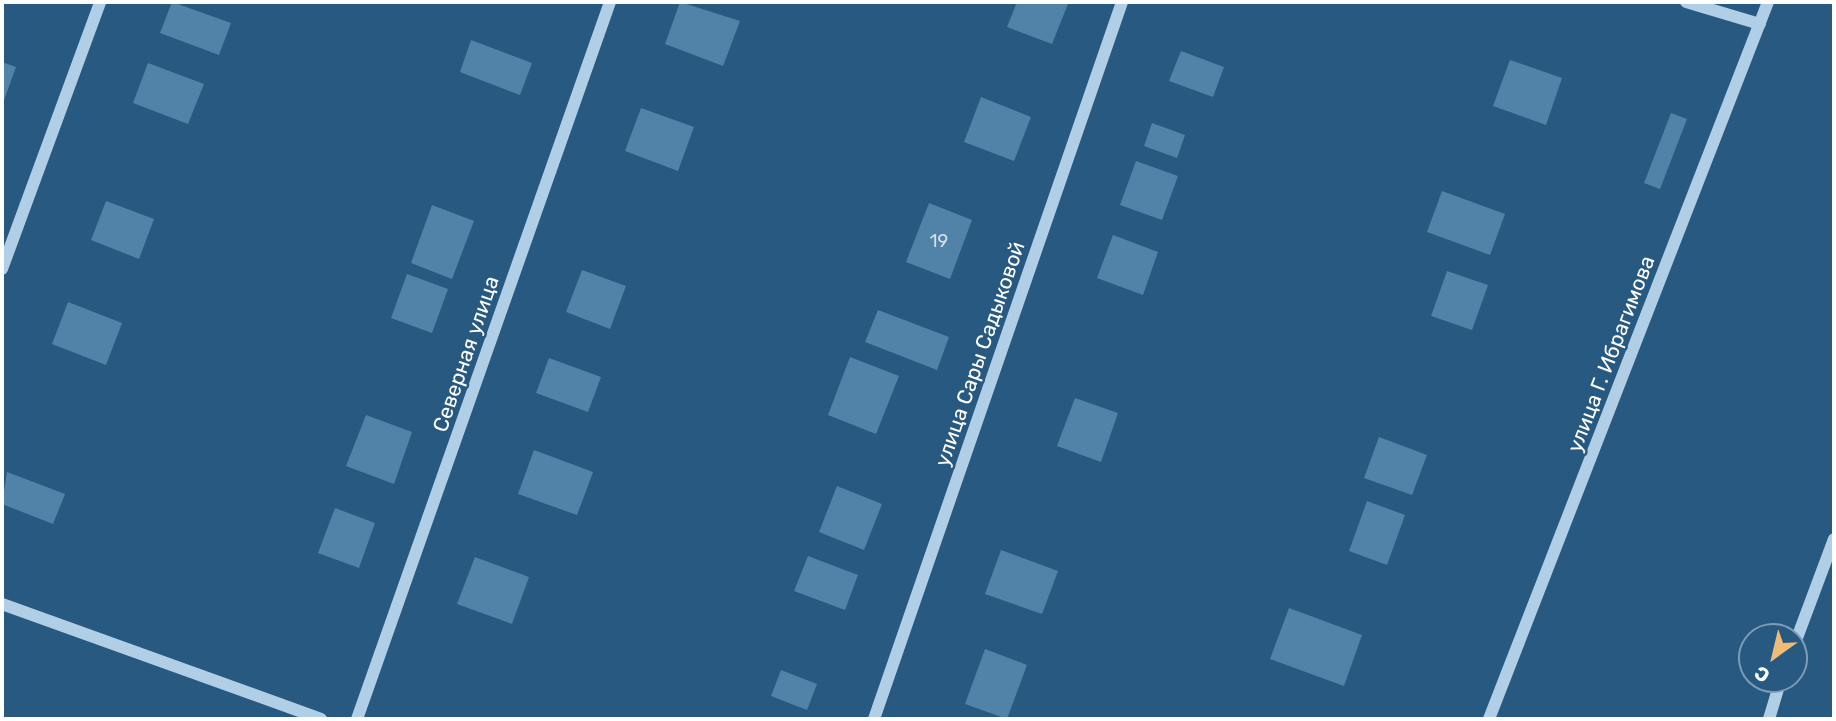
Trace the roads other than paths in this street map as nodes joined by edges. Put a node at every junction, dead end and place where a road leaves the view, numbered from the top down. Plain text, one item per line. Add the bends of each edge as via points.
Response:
1 (100, 2) edge
2 (610, 2) edge
3 (1122, 2) edge
4 (1686, 2) edge
5 (1768, 2) edge
6 (1760, 24) junction
7 (2, 269) edge
8 (1834, 539) edge
9 (2, 604) edge
10 (1803, 623) edge
11 (1777, 693) edge
12 (321, 719) edge
13 (357, 719) edge
14 (874, 719) edge
15 (1489, 719) edge
16 (1769, 719) edge

1 - 7 street
2 - 13 street, Северная улица
3 - 14 street, улица Сары Садыковой
4 - 6 street
5 - 6 street, улица Г. Ибрагимова
6 - 15 street, улица Г. Ибрагимова
8 - 10 street
9 - 12 street
11 - 16 street

